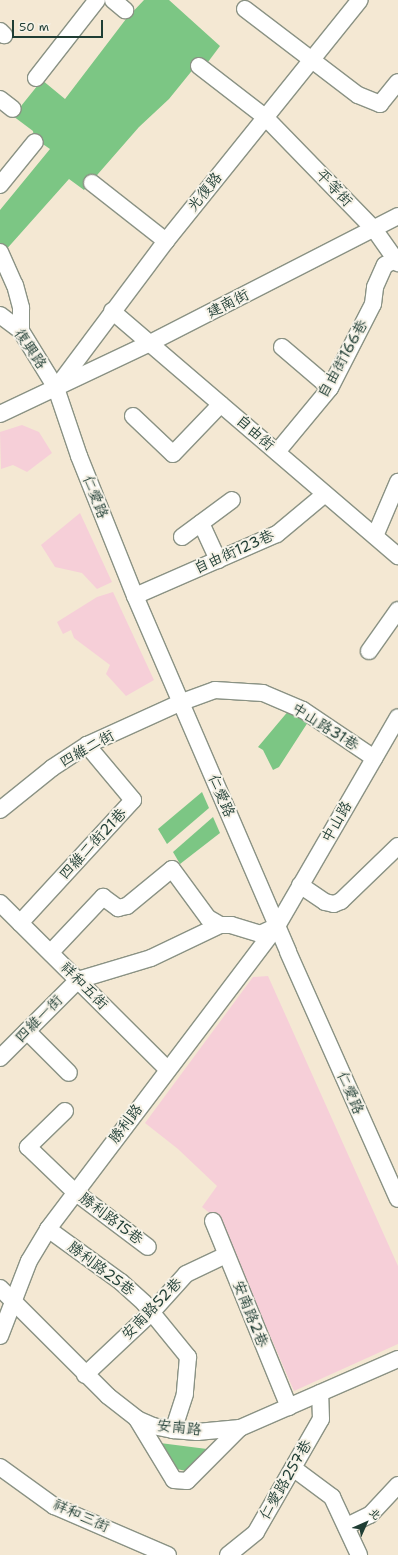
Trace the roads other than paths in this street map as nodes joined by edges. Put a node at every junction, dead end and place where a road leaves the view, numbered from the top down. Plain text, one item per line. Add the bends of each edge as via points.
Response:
1 (97, 0) edge
2 (360, 0) edge
3 (245, 9) dead end
4 (311, 60) junction
5 (199, 66) dead end
6 (36, 78) dead end
7 (398, 82) edge
8 (0, 99) edge
9 (13, 109) dead end
10 (265, 117) junction
11 (35, 142) dead end
12 (92, 183) dead end
13 (0, 185) edge
14 (398, 216) edge
15 (374, 229) junction
16 (166, 241) junction
17 (0, 252) edge
18 (397, 262) edge
19 (112, 311) junction
20 (0, 315) edge
21 (21, 331) junction
22 (150, 343) junction
23 (282, 347) dead end
24 (56, 388) junction
25 (330, 388) junction
26 (221, 404) junction
27 (0, 414) edge
28 (133, 416) dead end
29 (277, 452) junction
30 (398, 482) edge
31 (325, 494) junction
32 (232, 500) dead end
33 (201, 523) junction
34 (375, 536) junction
35 (182, 537) dead end
36 (398, 556) edge
37 (218, 560) junction
38 (135, 596) junction
39 (398, 610) edge
40 (369, 651) dead end
41 (182, 702) junction
42 (398, 718) edge
43 (88, 745) junction
44 (374, 758) junction
45 (0, 810) edge
46 (398, 846) edge
47 (300, 885) junction
48 (0, 903) edge
49 (20, 922) junction
50 (220, 925) junction
51 (277, 926) junction
52 (50, 952) junction
53 (78, 980) junction
54 (27, 1031) junction
55 (0, 1058) edge
56 (167, 1069) junction
57 (69, 1073) dead end
58 (66, 1111) dead end
59 (396, 1187) edge
60 (75, 1192) junction
61 (213, 1220) dead end
62 (48, 1229) junction
63 (148, 1247) dead end
64 (226, 1255) junction
65 (0, 1288) edge
66 (13, 1302) junction
67 (151, 1313) junction
68 (0, 1336) edge
69 (398, 1359) edge
70 (86, 1375) junction
71 (320, 1394) junction
72 (289, 1407) junction
73 (137, 1419) junction
74 (240, 1428) junction
75 (173, 1430) junction
76 (0, 1467) edge
77 (292, 1468) junction
78 (398, 1486) edge
79 (347, 1526) junction
80 (163, 1554) edge
81 (228, 1555) edge
82 (359, 1555) edge

1 - 6 street
2 - 4 street, 光復路
3 - 4 street
4 - 7 street via 358,95 380,104
4 - 10 street, 光復路
5 - 10 street, 平等街
8 - 9 street
10 - 15 street, 平等街
10 - 16 street, 光復路
11 - 13 street
12 - 16 street
14 - 15 street, 建南街
15 - 18 street, 平等街
15 - 22 street, 建南街
16 - 19 street, 光復路
17 - 21 street via 15,285 21,308
18 - 25 street, 自由街166巷 via 385,266 375,287 373,304
19 - 22 street, 自由街
19 - 24 street, 光復路
20 - 21 street, 復興路
21 - 24 street, 復興路
22 - 24 street, 建南街
22 - 26 street, 自由街
23 - 25 street
24 - 27 street, 建南街
24 - 38 street, 仁愛路 via 79,456
25 - 29 street, 自由街166巷
26 - 28 street via 173,454
26 - 29 street, 自由街
29 - 31 street, 自由街
30 - 34 street
31 - 34 street, 自由街
31 - 37 street, 自由街123巷 via 277,534
32 - 33 street
33 - 35 street
33 - 37 street
34 - 36 street, 自由街
37 - 38 street, 自由街123巷
38 - 41 street, 仁愛路
39 - 40 street
41 - 43 street, 四維二街
41 - 44 street, 中山路31巷 via 215,690 262,693 303,710
41 - 51 street, 仁愛路
42 - 44 street, 中山路
43 - 45 street, 四維二街 via 52,768
43 - 49 street, 四維二街21巷 via 133,800
44 - 47 street, 中山路
46 - 47 street via 341,901 334,904 325,902
47 - 51 street, 中山路
48 - 49 street, 祥和五街
49 - 52 street, 祥和五街
50 - 51 street via 232,925 260,934
50 - 52 street via 208,918 172,869 127,906 118,908 103,897
50 - 53 street via 151,958
51 - 56 street, 勝利路
51 - 59 street, 仁愛路
52 - 53 street, 祥和五街
53 - 54 street, 四維一街
53 - 56 street, 祥和五街
54 - 55 street, 四維一街
54 - 57 street
56 - 60 street, 勝利路
58 - 60 street, 勝利路15巷 via 28,1147
60 - 62 street, 勝利路
60 - 63 street, 勝利路15巷
61 - 64 street, 安南路2巷
62 - 66 street, 勝利路 via 29,1261
62 - 67 street, 勝利路25巷 via 121,1282
64 - 67 street, 安南路52巷 via 186,1274
64 - 72 street, 安南路2巷
65 - 66 street, 安南路
66 - 68 street, 勝利路
66 - 70 street, 安南路
67 - 70 street, 安南路52巷
67 - 75 street, 勝利路25巷 via 188,1357 185,1394
69 - 71 street, 安南路
70 - 73 street, 安南路
71 - 72 street, 安南路
71 - 77 street, 仁愛路257巷 via 321,1419
72 - 74 street, 安南路
73 - 74 street via 174,1480 187,1481
73 - 75 street, 安南路 via 153,1426
74 - 75 street, 安南路 via 197,1432
76 - 80 street, 祥和三街 via 54,1506
77 - 79 street via 332,1497
77 - 81 street, 仁愛路257巷 via 256,1532
78 - 79 street via 370,1515
79 - 82 street

